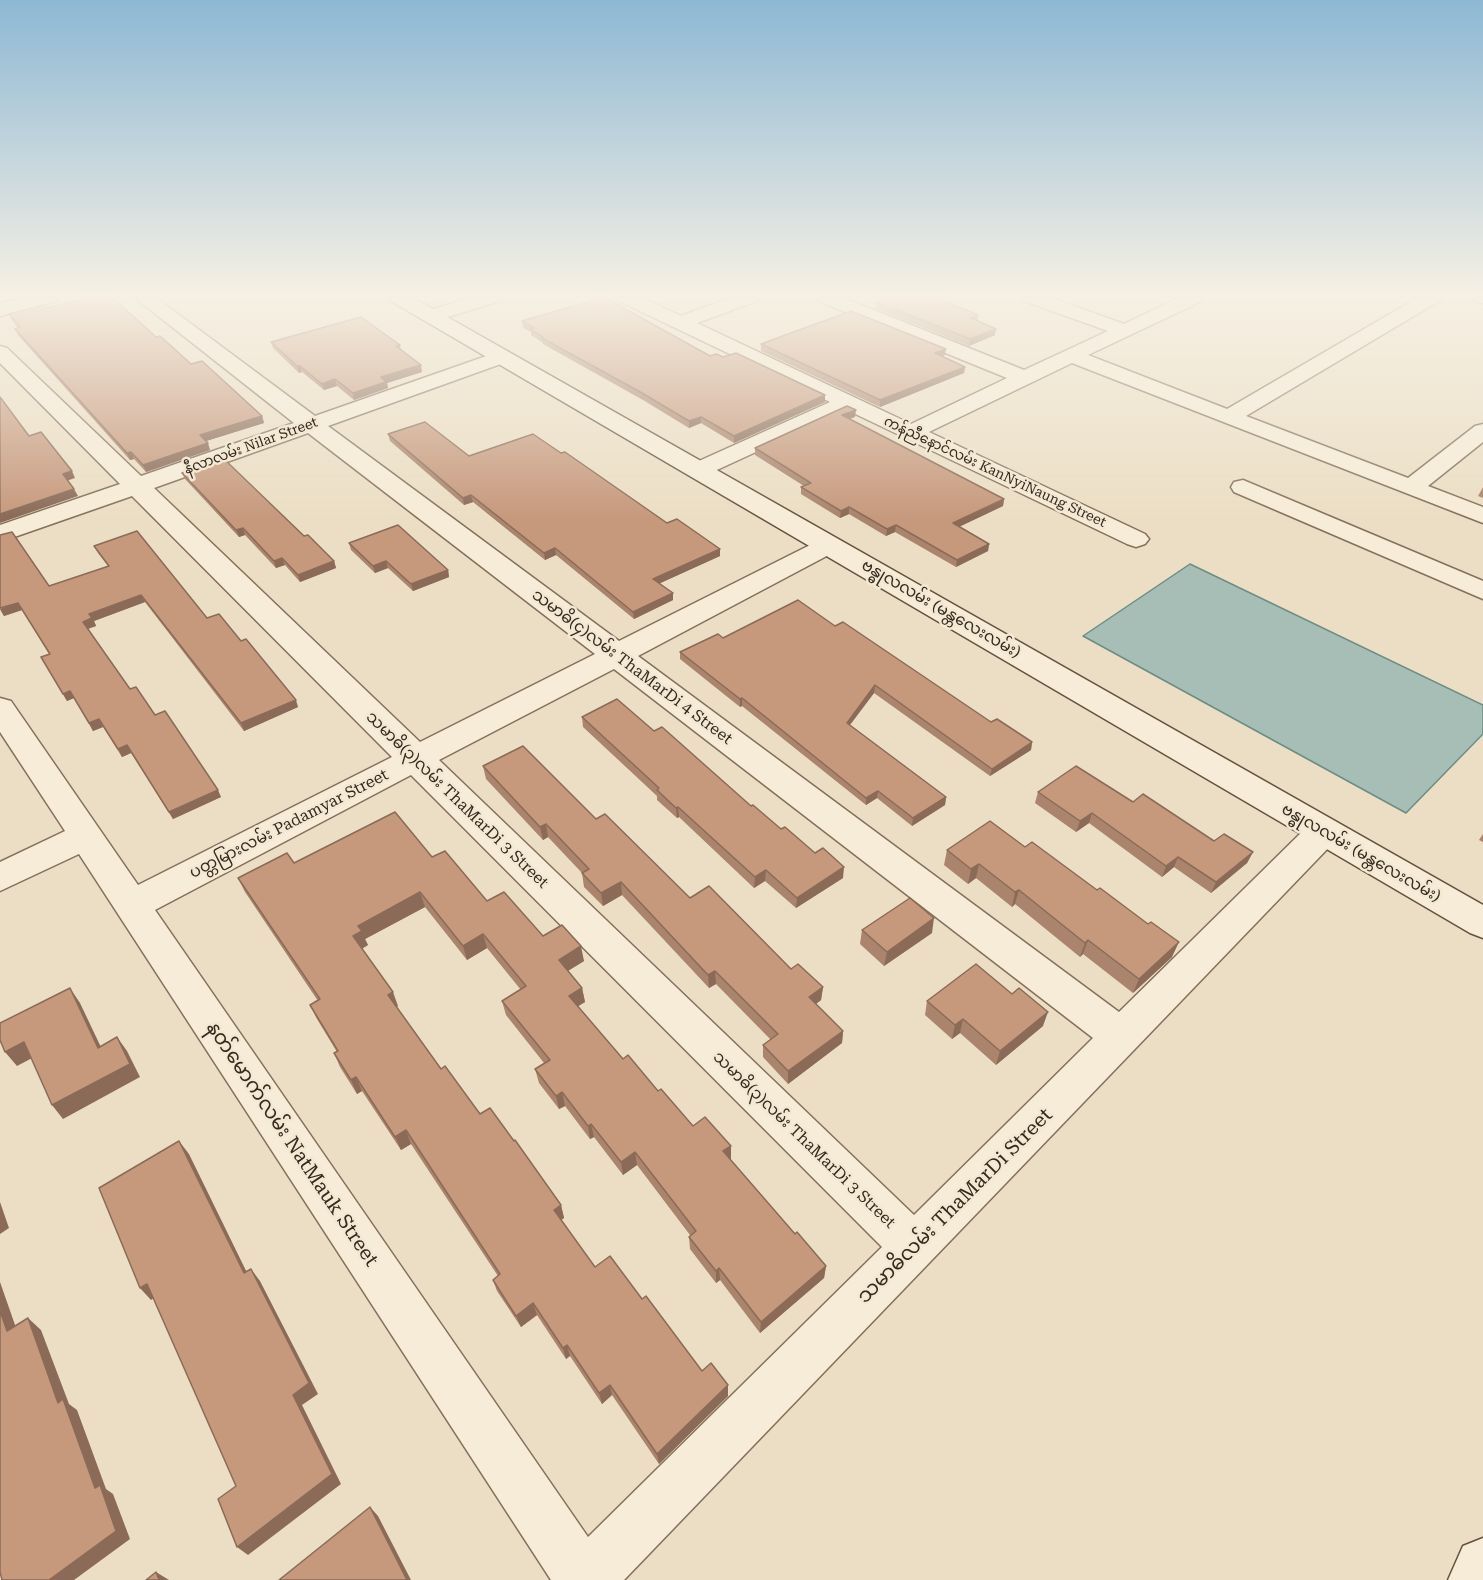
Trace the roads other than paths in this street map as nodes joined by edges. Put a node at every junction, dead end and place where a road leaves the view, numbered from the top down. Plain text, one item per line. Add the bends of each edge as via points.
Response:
1 (19, 371) edge
2 (240, 371) edge
3 (464, 371) edge
4 (526, 371) edge
5 (782, 371) edge
6 (1007, 371) edge
7 (1041, 371) edge
8 (1110, 371) edge
9 (1307, 371) edge
10 (1025, 378) junction
11 (848, 402) junction
12 (1229, 417) junction
13 (312, 425) junction
14 (1483, 431) edge
15 (911, 432) junction
16 (698, 470) junction
17 (137, 487) junction
18 (1243, 487) dead end
19 (1411, 488) junction
20 (1483, 516) edge
21 (0, 534) edge
22 (1136, 539) dead end
23 (830, 545) junction
24 (1483, 591) edge
25 (616, 655) junction
26 (0, 708) edge
27 (415, 759) junction
28 (1324, 831) junction
29 (86, 836) junction
30 (0, 877) edge
31 (132, 905) junction
32 (1483, 923) edge
33 (1122, 1037) junction
34 (914, 1247) junction
35 (1483, 1566) edge
36 (584, 1580) edge
37 (1476, 1580) edge

1 - 17 street, သမာဓိ(၃)လမ်း ThaMarDi 3 Street
2 - 13 street, သမာဓိ(၄)လမ်း ThaMarDi 4 Street
3 - 13 street, နီလာလမ်း Nilar Street
4 - 16 street, ဗန္ဓုလလမ်း (မန္တလေးလမ်း)
5 - 11 street, ကန်ညီနောင်လမ်း KanNyiNaung Street
6 - 10 street
7 - 10 street
8 - 12 street
9 - 12 street
10 - 15 street
11 - 15 street, ကန်ညီနောင်လမ်း KanNyiNaung Street
11 - 16 street
12 - 19 street
13 - 17 street, နီလာလမ်း Nilar Street
13 - 25 street, သမာဓိ(၄)လမ်း ThaMarDi 4 Street
14 - 19 street
15 - 22 street, ကန်ညီနောင်လမ်း KanNyiNaung Street
16 - 23 street, ဗန္ဓုလလမ်း (မန္တလေးလမ်း)
17 - 21 street, နီလာလမ်း Nilar Street
17 - 27 street, သမာဓိ(၃)လမ်း ThaMarDi 3 Street
18 - 24 street
19 - 20 street
23 - 25 street, ပတ္တမြားလမ်း Padamyar Street
23 - 28 street, ဗန္ဓုလလမ်း (မန္တလေးလမ်း)
25 - 27 street, ပတ္တမြားလမ်း Padamyar Street
25 - 33 street, သမာဓိ(၄)လမ်း ThaMarDi 4 Street
26 - 29 street, နတ်မောက်လမ်း NatMauk Street
27 - 31 street, ပတ္တမြားလမ်း Padamyar Street
27 - 34 street, သမာဓိ(၃)လမ်း ThaMarDi 3 Street
28 - 32 street, ဗန္ဓုလလမ်း (မန္တလေးလမ်း)
28 - 33 street, သမာဓိလမ်း ThaMarDi Street
29 - 30 street
29 - 31 street, နတ်မောက်လမ်း NatMauk Street
31 - 36 street, နတ်မောက်လမ်း NatMauk Street
33 - 34 street, သမာဓိလမ်း ThaMarDi Street
34 - 36 street, သမာဓိလမ်း ThaMarDi Street
35 - 37 street

